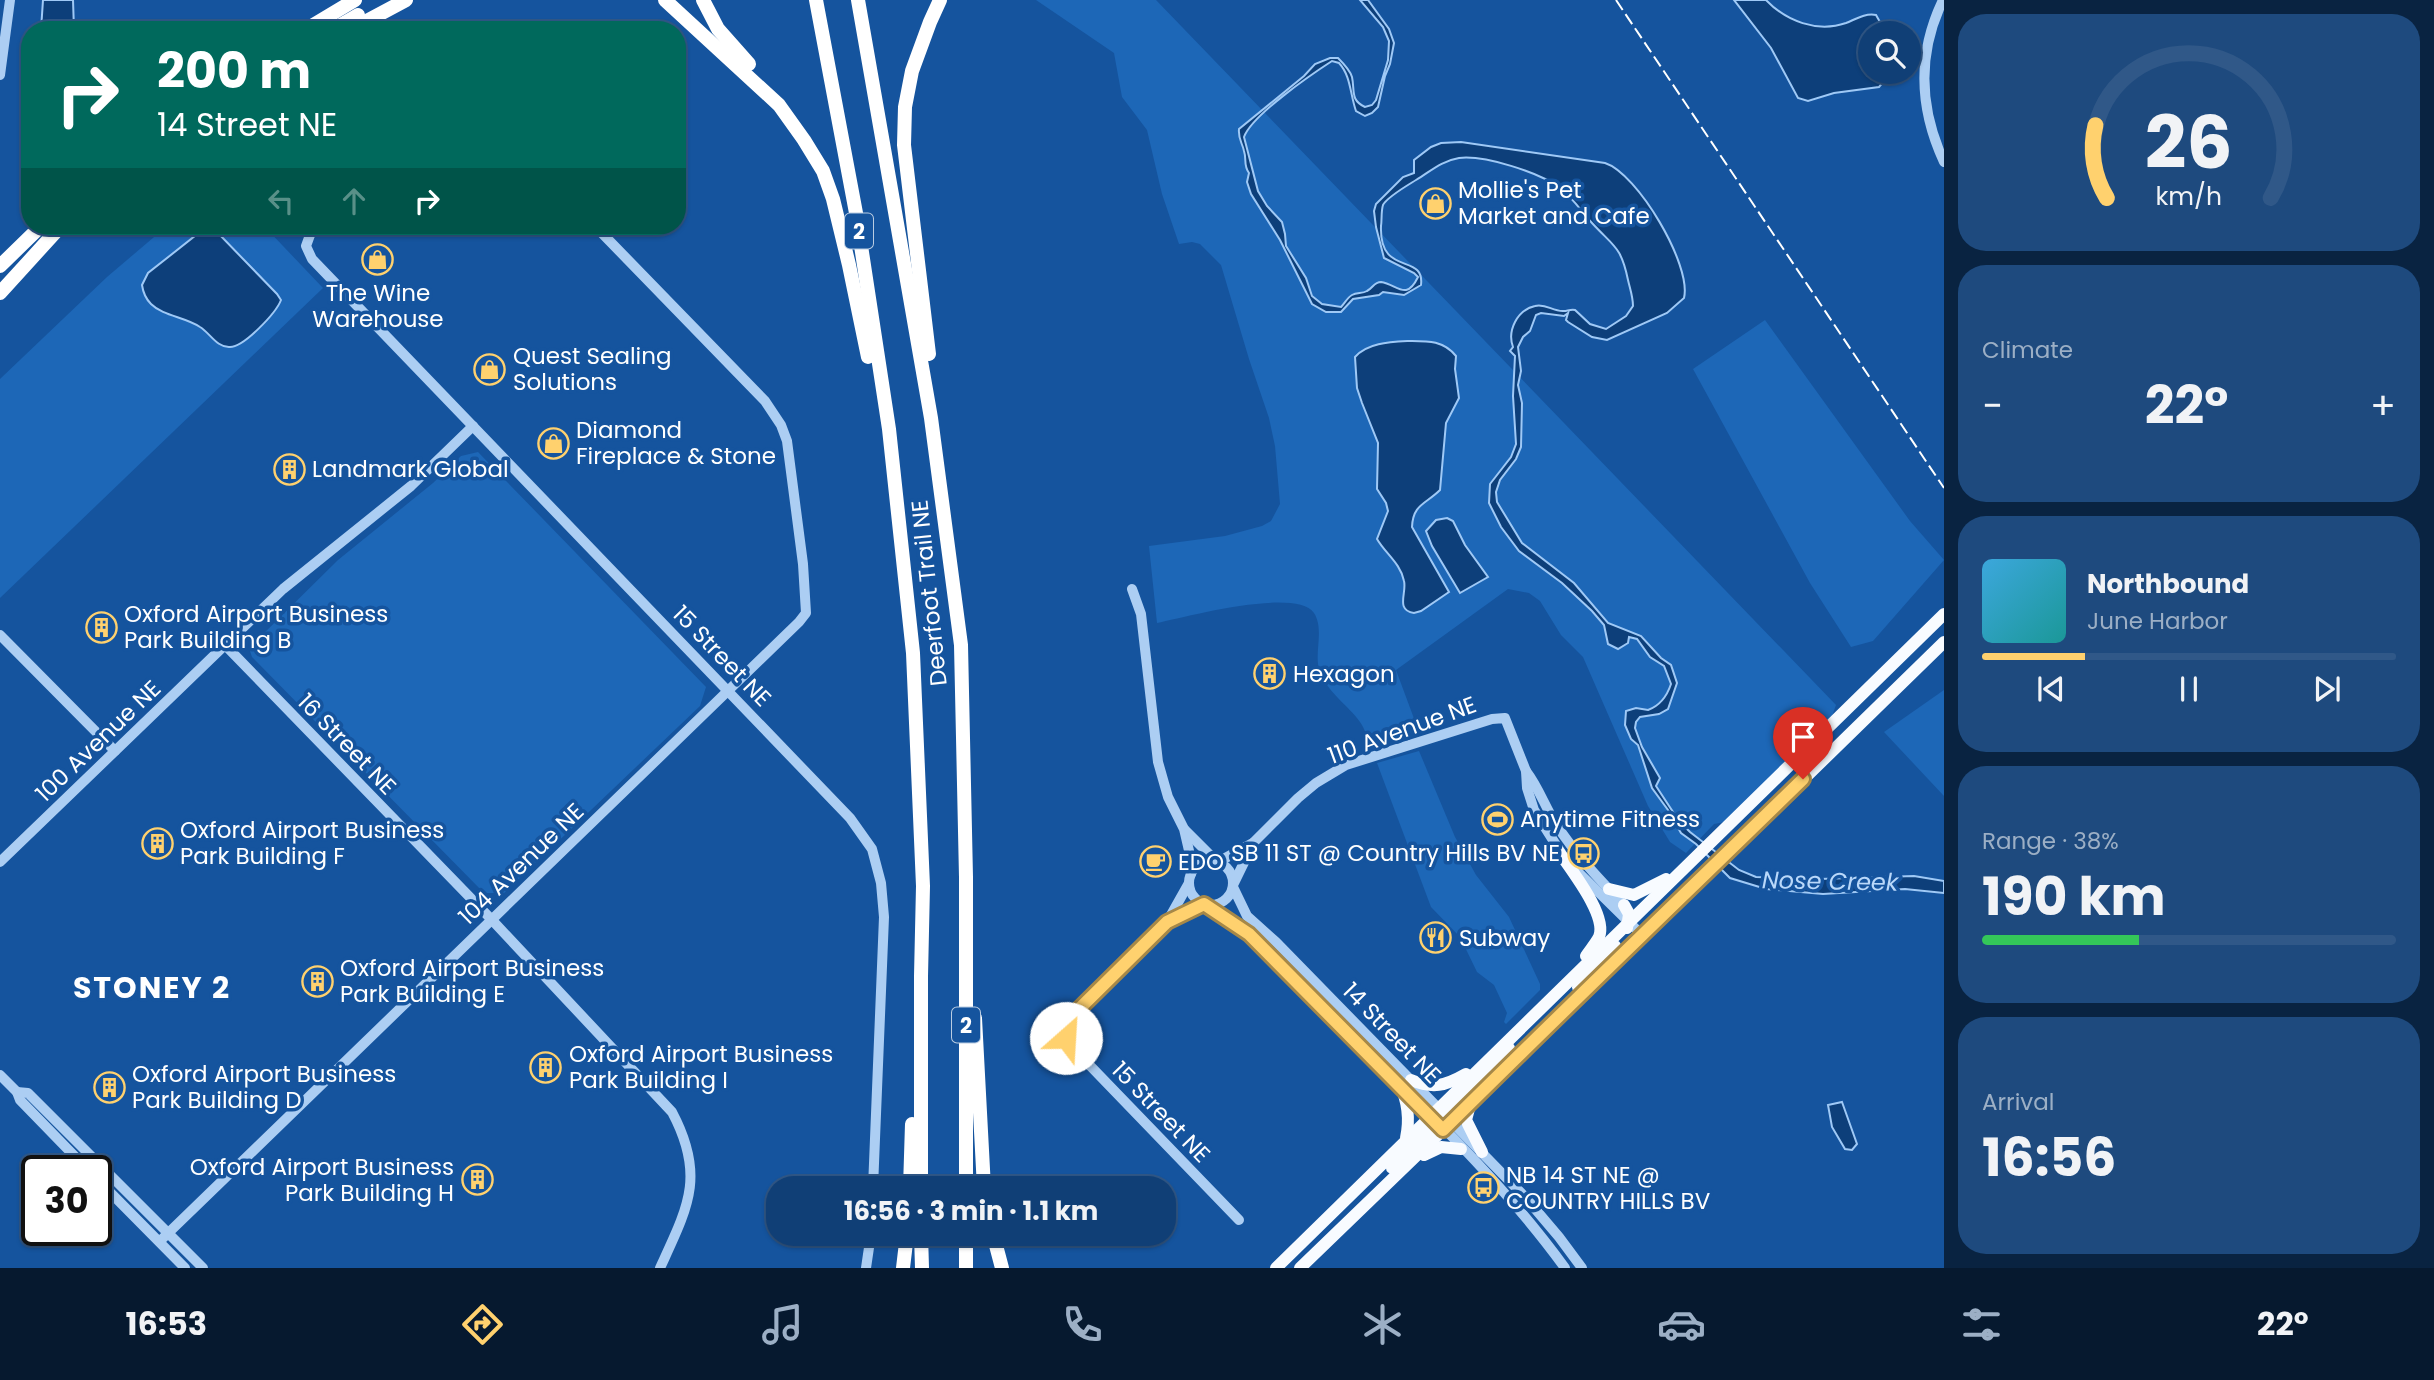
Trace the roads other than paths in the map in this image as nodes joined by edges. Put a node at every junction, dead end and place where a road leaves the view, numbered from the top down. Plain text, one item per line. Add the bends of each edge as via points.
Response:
1 (10, 0) edge
2 (340, 0) edge
3 (355, 0) edge
4 (386, 0) edge
5 (406, 0) edge
6 (666, 0) edge
7 (703, 0) edge
8 (817, 0) edge
9 (858, 0) edge
10 (940, 0) edge
11 (1943, 0) edge
12 (307, 21) edge
13 (319, 21) edge
14 (348, 21) edge
15 (367, 21) edge
16 (0, 75) edge
17 (1944, 162) edge
18 (822, 171) junction
19 (25, 235) edge
20 (32, 235) edge
21 (52, 235) edge
22 (53, 235) edge
23 (310, 235) edge
24 (604, 235) edge
25 (0, 255) edge
26 (0, 266) edge
27 (0, 287) edge
28 (0, 293) edge
29 (931, 418) junction
30 (473, 426) junction
31 (891, 464) junction
32 (1132, 589) dead end
33 (1944, 614) edge
34 (0, 635) edge
35 (1944, 642) edge
36 (226, 646) junction
37 (728, 690) junction
38 (115, 751) junction
39 (1525, 771) junction
40 (1184, 829) junction
41 (1254, 842) junction
42 (1559, 852) junction
43 (0, 862) edge
44 (1218, 862) junction
45 (1689, 863) junction
46 (966, 877) junction
47 (1190, 878) junction
48 (1233, 886) junction
49 (1609, 889) junction
50 (1206, 904) junction
51 (1624, 905) joint
52 (492, 920) junction
53 (1167, 922) junction
54 (1628, 923) junction
55 (1643, 936) junction
56 (1278, 963) junction
57 (1301, 967) junction
58 (1573, 975) junction
59 (920, 976) junction
60 (1543, 1005) junction
61 (1558, 1015) junction
62 (1484, 1063) junction
63 (0, 1076) edge
64 (1405, 1082) junction
65 (17, 1092) junction
66 (1470, 1103) junction
67 (1441, 1119) junction
68 (1406, 1138) junction
69 (1461, 1149) junction
70 (1482, 1152) junction
71 (73, 1155) edge
72 (1401, 1171) junction
73 (873, 1176) edge
74 (911, 1176) edge
75 (921, 1176) edge
76 (966, 1176) edge
77 (983, 1176) edge
78 (112, 1194) edge
79 (1352, 1218) junction
80 (1239, 1220) dead end
81 (169, 1233) junction
82 (160, 1241) junction
83 (869, 1246) edge
84 (906, 1246) edge
85 (921, 1246) edge
86 (966, 1246) edge
87 (996, 1246) edge
88 (185, 1268) edge
89 (203, 1268) edge
90 (660, 1268) edge
91 (866, 1268) edge
92 (904, 1268) edge
93 (922, 1268) edge
94 (966, 1268) edge
95 (1002, 1268) edge
96 (1276, 1268) edge
97 (1300, 1268) edge
98 (1565, 1268) edge
99 (1582, 1268) edge

1 - 16 street
2 - 12 highway
3 - 13 highway
4 - 14 highway
5 - 15 highway
6 - 18 highway via 779,105
7 - 18 highway via 718,29 797,119
8 - 31 highway, Deerfoot Trail NE / 2 via 856,213
9 - 29 highway, Deerfoot Trail NE / 2
10 - 29 highway via 912,71 904,145 934,397
11 - 17 street via 1930,31 1924,68 1926,111
18 - 31 highway via 852,276
19 - 25 highway
20 - 26 highway
21 - 27 highway
22 - 28 highway
23 - 30 street, 15 Street NE via 306,246 312,259
24 - 37 street, 104 Avenue NE via 765,401 784,432 806,613
29 - 46 highway, Deerfoot Trail NE / 2 via 961,645
30 - 36 street, 100 Avenue NE via 411,486 291,582
30 - 37 street, 15 Street NE
31 - 59 highway, Deerfoot Trail NE / 2 via 913,653 923,886
32 - 40 street via 1141,614 1158,762
33 - 45 main road
34 - 38 street
35 - 55 main road
36 - 38 street, 100 Avenue NE
36 - 52 street, 16 Street NE
37 - 52 street, 104 Avenue NE
37 - 73 street, 15 Street NE via 850,818 872,849 884,917
38 - 43 street, 100 Avenue NE
39 - 41 street, 110 Avenue NE via 1504,718 1478,723 1346,765 1300,795
39 - 42 street via 1534,810
39 - 49 street via 1556,824
40 - 44 street
40 - 47 street
41 - 44 street, 110 Avenue NE
41 - 48 street, 110 Avenue NE
42 - 54 street
42 - 58 main road via 1591,901 1601,926
44 - 47 street via 1202,863
44 - 48 street via 1230,871
45 - 49 main road via 1634,895
45 - 54 main road
46 - 76 highway, Deerfoot Trail NE / 2
46 - 77 highway
47 - 50 street via 1192,893
47 - 53 street
48 - 50 street via 1221,903
48 - 57 street, 14 Street NE via 1247,916
49 - 51 street
50 - 53 street
50 - 56 street, 14 Street NE via 1241,928
51 - 54 main road
52 - 81 street, 104 Avenue NE
52 - 90 street, 16 Street NE via 672,1112 689,1152 692,1174 688,1200
53 - 80 street, 15 Street NE via 1070,1018 1066,1038
54 - 55 street
54 - 58 main road
54 - 61 main road via 1625,933
55 - 61 main road
56 - 57 street
56 - 64 street, 14 Street NE
57 - 64 street, 14 Street NE
58 - 60 main road
59 - 74 highway
59 - 75 highway, Deerfoot Trail NE / 2
60 - 62 main road
60 - 67 main road
61 - 66 main road
62 - 64 main road via 1448,1084 1431,1087
62 - 67 main road
63 - 65 street
64 - 67 street, 14 Street NE
64 - 68 main road
65 - 71 street
65 - 81 street via 28,1093
66 - 67 main road
66 - 70 main road via 1466,1120
67 - 68 main road
67 - 69 street, 14 Street NE
67 - 70 street, 14 Street NE
67 - 72 main road
67 - 79 main road
68 - 96 main road
69 - 72 main road via 1433,1149
69 - 98 street, 14 Street NE
70 - 99 street, 14 Street NE
72 - 79 main road
78 - 82 street
79 - 97 main road
81 - 82 street, 104 Avenue NE
81 - 89 street
82 - 88 street
83 - 91 street
84 - 92 highway
85 - 93 highway
86 - 94 highway
87 - 95 highway

